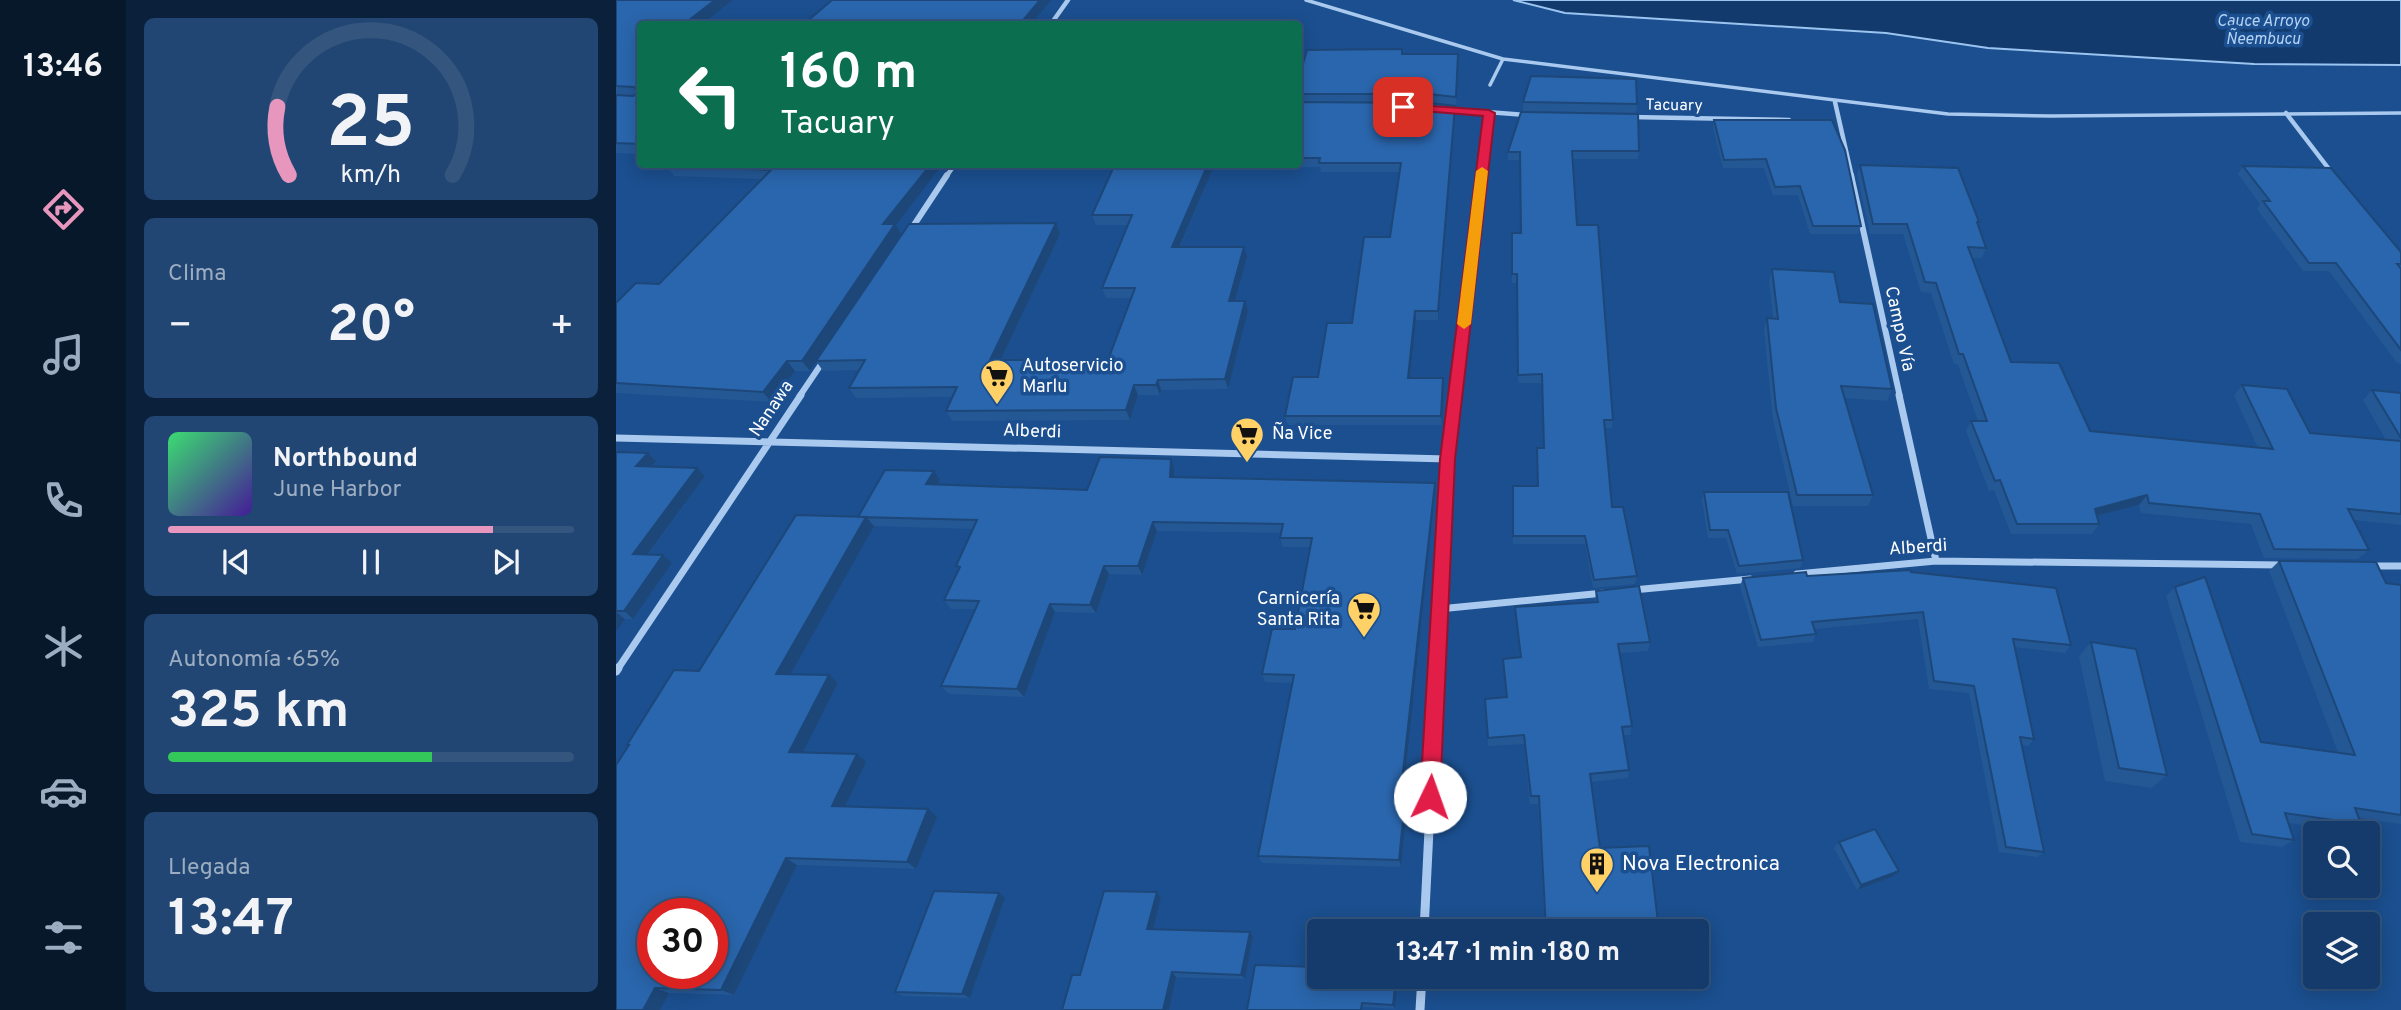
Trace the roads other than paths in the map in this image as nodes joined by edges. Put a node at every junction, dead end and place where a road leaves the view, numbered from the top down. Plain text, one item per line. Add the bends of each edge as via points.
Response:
1 (1068, 0) edge
2 (1306, 0) edge
3 (1053, 21) edge
4 (1503, 59) junction
5 (1490, 85) dead end
6 (1835, 102) junction
7 (1441, 108) edge
8 (1489, 113) junction
9 (2286, 113) junction
10 (2401, 113) edge
11 (1540, 115) edge
12 (1622, 117) edge
13 (1798, 120) edge
14 (1826, 121) edge
15 (1839, 121) junction
16 (952, 168) edge
17 (2335, 177) edge
18 (909, 233) edge
19 (832, 349) edge
20 (616, 438) edge
21 (770, 441) junction
22 (1448, 459) junction
23 (1936, 561) junction
24 (2291, 565) edge
25 (2360, 566) edge
26 (2401, 566) edge
27 (1784, 576) edge
28 (1756, 578) edge
29 (1439, 609) junction
30 (616, 671) edge
31 (1425, 919) edge
32 (1421, 989) edge
33 (1420, 1010) edge

1 - 3 street
2 - 4 lane
4 - 5 lane
4 - 6 lane
6 - 9 lane via 1948,114
6 - 15 street, Campo Vía
7 - 8 street
8 - 11 street
8 - 22 street
9 - 10 lane
9 - 17 street
12 - 13 street, Tacuary
14 - 15 street
15 - 23 street, Campo Vía
16 - 18 street
19 - 21 street, Nanawa
20 - 21 street, Alberdi
21 - 22 street, Alberdi
21 - 30 street, Nanawa
22 - 29 street
23 - 24 street, Alberdi
23 - 27 street, Alberdi
25 - 26 street
28 - 29 street
29 - 31 street
32 - 33 street

